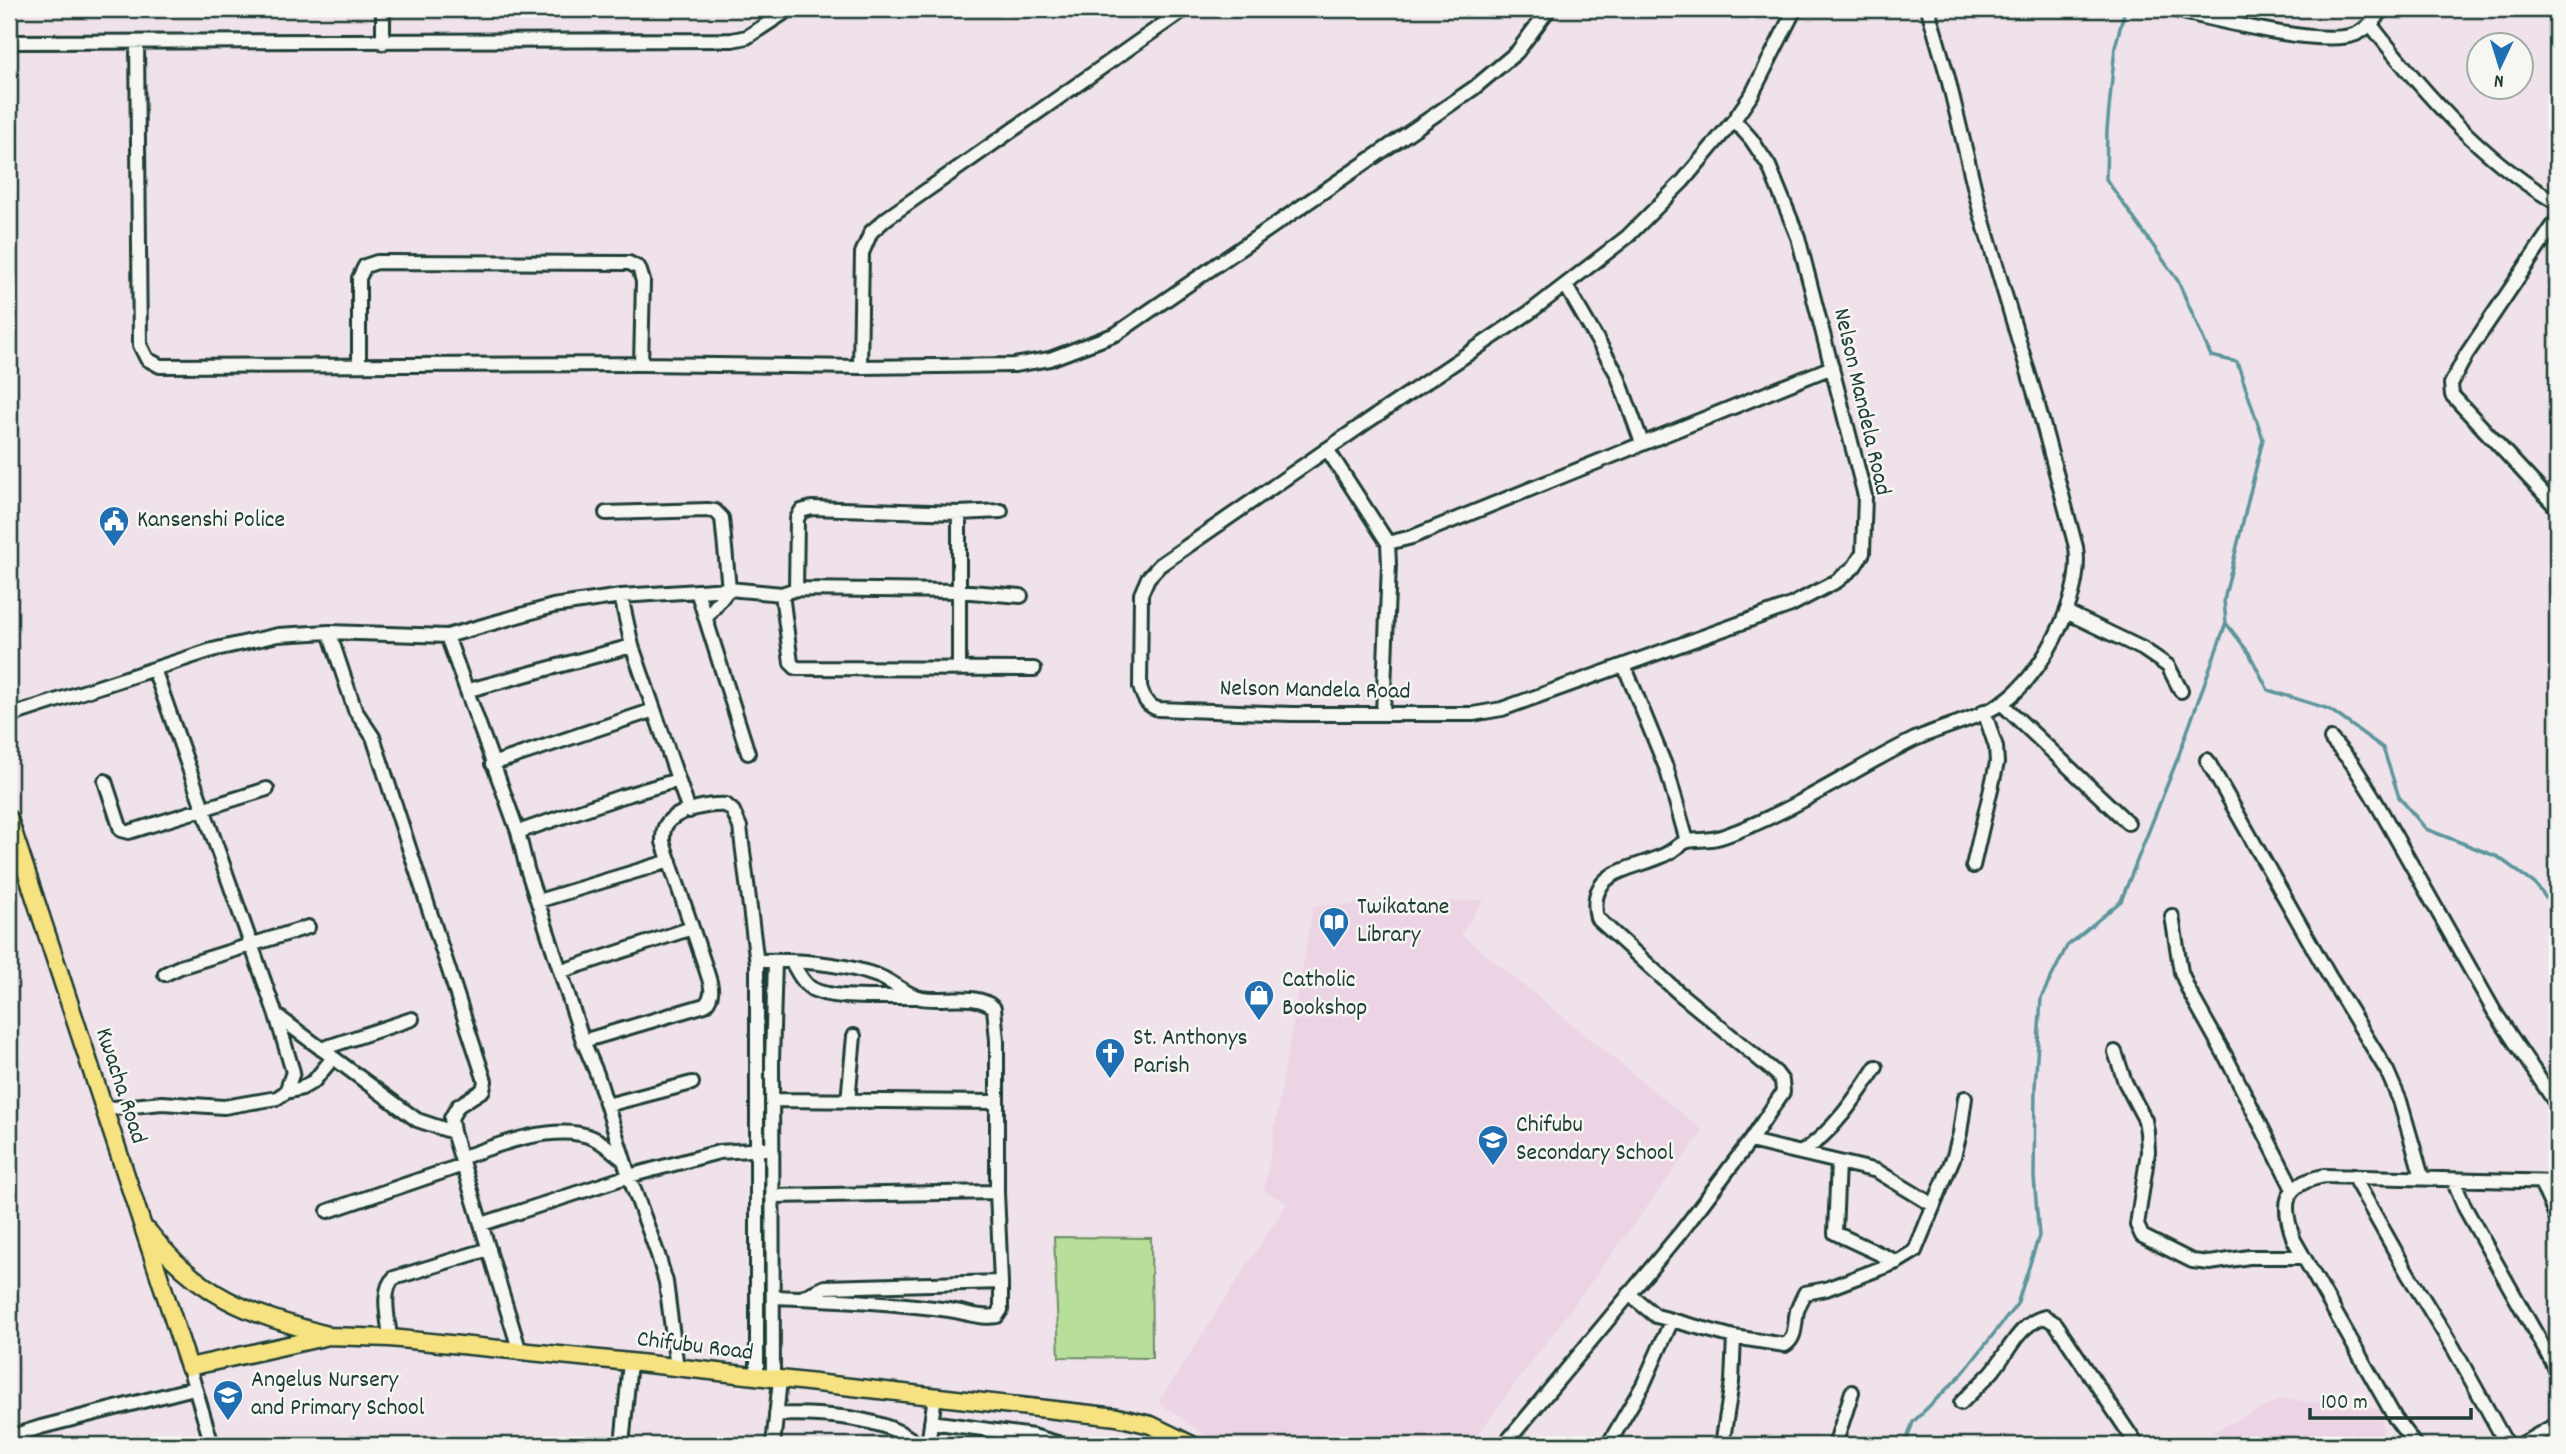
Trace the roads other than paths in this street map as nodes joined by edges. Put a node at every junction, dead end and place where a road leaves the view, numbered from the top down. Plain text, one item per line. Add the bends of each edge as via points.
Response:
1 (383, 9) edge
2 (790, 9) edge
3 (1185, 9) edge
4 (1549, 9) edge
5 (1796, 9) edge
6 (1928, 9) edge
7 (2170, 9) edge
8 (2383, 9) edge
9 (2371, 24) junction
10 (9, 42) edge
11 (137, 43) junction
12 (383, 43) junction
13 (1734, 120) junction
14 (2557, 203) edge
15 (2557, 220) edge
16 (1566, 286) junction
17 (641, 364) junction
18 (359, 365) junction
19 (860, 367) junction
20 (1832, 367) junction
21 (1642, 443) junction
22 (1328, 449) junction
23 (2557, 508) edge
24 (1001, 511) dead end
25 (606, 513) dead end
26 (958, 513) junction
27 (1388, 543) junction
28 (729, 589) junction
29 (796, 589) junction
30 (697, 591) junction
31 (958, 591) junction
32 (782, 594) junction
33 (621, 596) junction
34 (1021, 596) dead end
35 (2066, 612) junction
36 (706, 618) junction
37 (329, 632) junction
38 (447, 636) junction
39 (632, 646) junction
40 (1624, 665) junction
41 (154, 669) junction
42 (959, 669) junction
43 (1034, 669) dead end
44 (469, 690) junction
45 (2181, 691) dead end
46 (2001, 704) junction
47 (654, 710) junction
48 (1983, 711) junction
49 (1383, 714) junction
50 (9, 716) edge
51 (2331, 739) dead end
52 (748, 753) dead end
53 (2207, 760) dead end
54 (492, 764) junction
55 (678, 780) junction
56 (105, 781) dead end
57 (267, 789) dead end
58 (204, 808) junction
59 (689, 811) junction
60 (9, 819) edge
61 (2128, 823) dead end
62 (518, 832) junction
63 (1687, 841) junction
64 (670, 861) junction
65 (1973, 866) dead end
66 (538, 901) junction
67 (2172, 916) dead end
68 (308, 928) dead end
69 (692, 928) junction
70 (252, 946) junction
71 (775, 961) junction
72 (792, 962) junction
73 (757, 964) junction
74 (562, 971) junction
75 (164, 974) dead end
76 (917, 997) junction
77 (276, 1016) junction
78 (412, 1019) dead end
79 (854, 1036) dead end
80 (583, 1041) junction
81 (321, 1049) junction
82 (2115, 1052) dead end
83 (332, 1059) junction
84 (758, 1061) junction
85 (772, 1062) junction
86 (1876, 1067) dead end
87 (692, 1083) dead end
88 (286, 1091) junction
89 (1965, 1098) dead end
90 (772, 1101) junction
91 (848, 1101) junction
92 (996, 1102) junction
93 (607, 1105) junction
94 (2557, 1105) edge
95 (104, 1109) junction
96 (453, 1132) junction
97 (1751, 1141) junction
98 (772, 1148) junction
99 (757, 1149) junction
100 (1801, 1153) junction
101 (624, 1160) junction
102 (462, 1162) junction
103 (1838, 1162) junction
104 (629, 1176) junction
105 (2353, 1176) junction
106 (2422, 1177) junction
107 (2453, 1180) junction
108 (2557, 1182) edge
109 (2541, 1183) junction
110 (2293, 1189) junction
111 (997, 1192) junction
112 (772, 1196) junction
113 (1933, 1205) junction
114 (328, 1211) dead end
115 (2557, 1218) edge
116 (140, 1221) junction
117 (482, 1224) junction
118 (772, 1238) junction
119 (758, 1239) junction
120 (489, 1249) junction
121 (2303, 1257) junction
122 (1897, 1262) junction
123 (1002, 1282) junction
124 (1629, 1294) junction
125 (773, 1297) junction
126 (801, 1298) junction
127 (1672, 1320) junction
128 (329, 1335) junction
129 (1734, 1337) junction
130 (390, 1338) junction
131 (520, 1352) junction
132 (630, 1362) junction
133 (189, 1367) junction
134 (677, 1368) junction
135 (2557, 1371) edge
136 (770, 1379) junction
137 (194, 1388) junction
138 (1852, 1392) dead end
139 (935, 1396) junction
140 (1961, 1403) dead end
141 (776, 1413) junction
142 (932, 1422) junction
143 (2557, 1424) edge
144 (9, 1438) edge
145 (11, 1445) edge
146 (212, 1445) edge
147 (622, 1445) edge
148 (773, 1445) edge
149 (918, 1445) edge
150 (928, 1445) edge
151 (1064, 1445) edge
152 (1192, 1445) edge
153 (1504, 1445) edge
154 (1608, 1445) edge
155 (1721, 1445) edge
156 (1835, 1445) edge
157 (2137, 1445) edge
158 (2415, 1445) edge
159 (2507, 1445) edge
160 (2520, 1445) edge

1 - 12 street
2 - 12 street via 747,37 732,40
3 - 19 street via 871,232 862,253
4 - 19 street via 1517,52 1474,88 1116,334 1050,359 1014,365
5 - 13 street, Nelson Mandela Road
6 - 35 street via 2076,547
7 - 9 street via 2268,31 2332,38 2355,35
8 - 9 street
9 - 14 street via 2419,85 2482,148
10 - 11 street
11 - 12 street
11 - 18 street via 140,345 147,359 160,366
13 - 16 street, Nelson Mandela Road via 1659,206
13 - 20 street, Nelson Mandela Road via 1769,166 1798,237
15 - 23 street via 2451,384 2452,395
16 - 21 street via 1617,374
16 - 22 street, Nelson Mandela Road
17 - 18 street
17 - 18 street via 643,281 639,268 629,263 377,262 365,266 359,278
17 - 19 street
20 - 21 street
20 - 40 street, Nelson Mandela Road via 1865,496 1863,552 1854,567 1791,605
21 - 27 street
22 - 27 street
22 - 49 street, Nelson Mandela Road via 1160,565 1148,578 1140,607 1140,687 1149,706 1158,709
24 - 26 street
25 - 28 street via 715,511 722,518
26 - 29 street via 801,511
26 - 31 street
27 - 49 street
28 - 30 street
28 - 32 street
28 - 36 street
29 - 31 street
29 - 32 street
30 - 33 street
30 - 36 street
31 - 34 street
31 - 42 street
32 - 42 street via 791,663 796,668
33 - 38 street via 553,606
33 - 39 street
35 - 45 street via 2168,666
35 - 46 street via 2044,657
36 - 52 street
37 - 38 street
37 - 41 street via 255,639
37 - 96 street via 355,710 373,737 485,1082 483,1090 453,1112
38 - 44 street
39 - 44 street
39 - 47 street
40 - 49 street, Nelson Mandela Road via 1502,709 1473,714
40 - 63 street via 1667,770
41 - 50 street
41 - 58 street
42 - 43 street
44 - 54 street
46 - 48 street
46 - 61 street
47 - 54 street
47 - 55 street
48 - 63 street via 1915,739 1764,821 1722,837
48 - 65 street via 1997,747 1997,763
51 - 94 street via 2352,763 2494,1011
53 - 106 street via 2387,1071
54 - 62 street
55 - 59 street
55 - 62 street
56 - 58 street via 121,830 128,832
57 - 58 street
58 - 70 street
59 - 64 street via 670,820 664,829
59 - 73 street via 726,805 733,811 740,827
60 - 95 main road, Kwacha Road
62 - 66 street
63 - 97 street via 1612,876 1601,885 1595,909 1605,928 1782,1081 1783,1092
64 - 66 street
64 - 69 street
66 - 74 street
67 - 110 street via 2181,972 2189,991
68 - 70 street
69 - 74 street
69 - 80 street via 712,989 705,1005
70 - 75 street
70 - 77 street
71 - 72 street
71 - 73 street
71 - 85 street
72 - 76 street via 860,970
72 - 76 street via 811,988 822,993
73 - 84 street
74 - 80 street
76 - 92 street via 983,1000 994,1008
77 - 81 street
77 - 88 street via 293,1073
78 - 81 street
79 - 91 street
80 - 93 street
81 - 83 street
82 - 121 street via 2147,1132 2137,1225 2141,1236 2192,1261
83 - 88 street via 314,1081
83 - 96 street via 417,1120
84 - 85 street
84 - 99 street
85 - 90 street
86 - 100 street via 1821,1140
87 - 93 street
88 - 95 street via 277,1098 224,1107 162,1103
89 - 113 street via 1954,1156
90 - 91 street
90 - 98 street
91 - 92 street
92 - 111 street
93 - 101 street
95 - 116 main road, Kwacha Road
96 - 102 street
97 - 100 street
97 - 124 street
98 - 99 street
98 - 112 street
99 - 104 street via 719,1152
99 - 119 street
100 - 103 street
101 - 102 street via 592,1138 561,1134 529,1136
101 - 104 street
102 - 114 street
102 - 117 street
103 - 113 street via 1877,1171
103 - 122 street via 1835,1233
104 - 117 street
104 - 134 street via 666,1282
105 - 106 street
105 - 110 street via 2309,1179
105 - 159 street
106 - 107 street
107 - 109 street
107 - 135 street
108 - 109 street
109 - 115 street
110 - 121 street via 2287,1214
111 - 112 street
111 - 123 street
112 - 118 street
113 - 122 street via 1914,1251
116 - 128 main road via 167,1256 204,1286 265,1318
116 - 133 main road, Kwacha Road
117 - 120 street
118 - 119 street
118 - 125 street
119 - 136 street
120 - 130 street via 388,1283
120 - 131 street
121 - 158 street
122 - 129 street via 1805,1293 1793,1337 1785,1345
123 - 126 street via 825,1287
123 - 126 street via 1001,1310 988,1318 950,1310
124 - 127 street via 1656,1316
124 - 153 street
125 - 126 street
125 - 136 street
127 - 129 street
127 - 154 street via 1643,1385
128 - 130 main road, Chifubu Road
128 - 133 main road, Chifubu Road
129 - 155 street
130 - 131 main road, Chifubu Road
131 - 132 main road, Chifubu Road
132 - 134 main road, Chifubu Road
132 - 147 street
133 - 137 street
134 - 136 main road, Chifubu Road
136 - 139 main road, Chifubu Road
136 - 141 street
137 - 144 street
137 - 146 street
138 - 156 street
139 - 142 street
139 - 152 main road, Chifubu Road via 1117,1417 1152,1424
140 - 157 street via 2025,1329 2045,1317 2056,1324
141 - 148 street
141 - 149 street via 869,1423 911,1438
142 - 150 street
142 - 151 street
143 - 160 street
144 - 145 street

